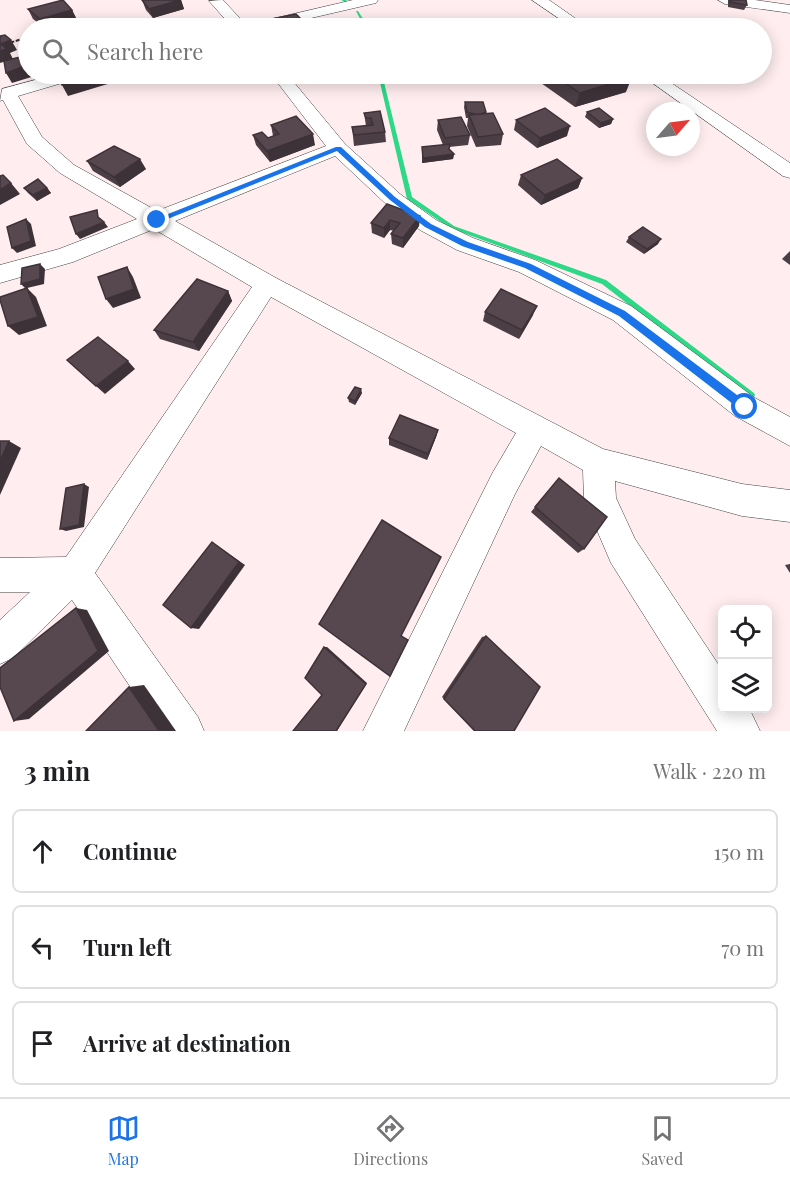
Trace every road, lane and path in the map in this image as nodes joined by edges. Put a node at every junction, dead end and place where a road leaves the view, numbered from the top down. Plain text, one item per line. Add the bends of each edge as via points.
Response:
1 (371, 0) edge
2 (538, 0) edge
3 (724, 0) edge
4 (216, 1) edge
5 (790, 9) edge
6 (232, 18) edge
7 (294, 18) edge
8 (566, 18) edge
9 (18, 40) edge
10 (0, 46) edge
11 (38, 84) edge
12 (287, 84) edge
13 (662, 84) edge
14 (4, 94) edge
15 (338, 148) junction
16 (790, 172) edge
17 (157, 220) junction
18 (0, 274) edge
19 (267, 284) junction
20 (535, 428) junction
21 (790, 432) edge
22 (598, 462) junction
23 (790, 506) edge
24 (75, 574) junction
25 (0, 575) edge
26 (0, 645) edge
27 (718, 696) edge
28 (729, 713) edge
29 (184, 731) edge
30 (383, 731) edge
31 (740, 731) edge

1 - 7 street
2 - 8 street
3 - 5 street
4 - 6 street
9 - 10 path
11 - 14 street
12 - 15 street
13 - 16 street
14 - 17 street via 34,140 67,169
15 - 17 street
15 - 21 street via 428,225 465,244 528,266 622,313 745,407
17 - 18 street via 65,256
17 - 19 street
19 - 20 street
19 - 24 street
20 - 22 street
20 - 30 street via 504,483
22 - 23 street via 742,500
22 - 27 street via 600,500 623,551
24 - 25 street
24 - 26 street
24 - 29 street
28 - 31 street

